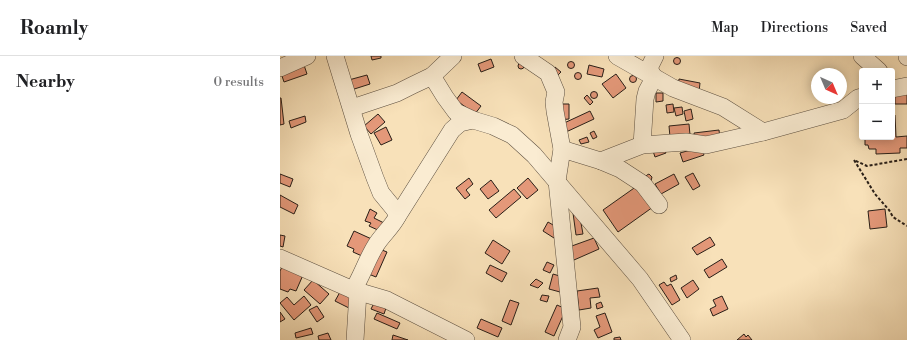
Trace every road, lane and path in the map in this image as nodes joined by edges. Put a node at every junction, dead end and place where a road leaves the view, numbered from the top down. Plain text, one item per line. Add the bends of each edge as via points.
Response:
1 (307, 56) edge
2 (335, 56) edge
3 (453, 56) edge
4 (524, 56) edge
5 (617, 56) edge
6 (655, 56) edge
7 (862, 56) edge
8 (280, 68) edge
9 (876, 68) edge
10 (432, 76) junction
11 (654, 78) junction
12 (859, 98) edge
13 (352, 108) junction
14 (473, 120) junction
15 (763, 132) junction
16 (642, 145) junction
17 (562, 149) junction
18 (907, 159) edge
19 (601, 161) junction
20 (558, 181) junction
21 (659, 205) dead end
22 (397, 216) junction
23 (907, 226) edge
24 (280, 258) edge
25 (355, 291) junction
26 (355, 340) edge
27 (466, 340) edge
28 (567, 340) edge
29 (682, 340) edge

1 - 8 street
2 - 13 street
3 - 10 street
4 - 17 street via 548,73 556,92 555,112
5 - 11 street
6 - 11 street via 649,68
7 - 9 street
10 - 13 street via 396,93
10 - 14 street via 456,112
11 - 15 street via 672,88 723,107
11 - 16 street via 645,99
12 - 15 street via 843,110
13 - 22 street via 381,193
14 - 20 street via 512,135
14 - 22 street via 460,123 452,130
15 - 16 street via 706,145 686,142
16 - 19 street
17 - 19 street
17 - 20 street
18 - 23 path via 868,166 854,160 893,217
19 - 21 street via 620,169 643,184
20 - 28 street via 572,327
20 - 29 street via 640,279
22 - 25 street via 376,245
24 - 25 street
25 - 26 street
25 - 27 street via 387,300

